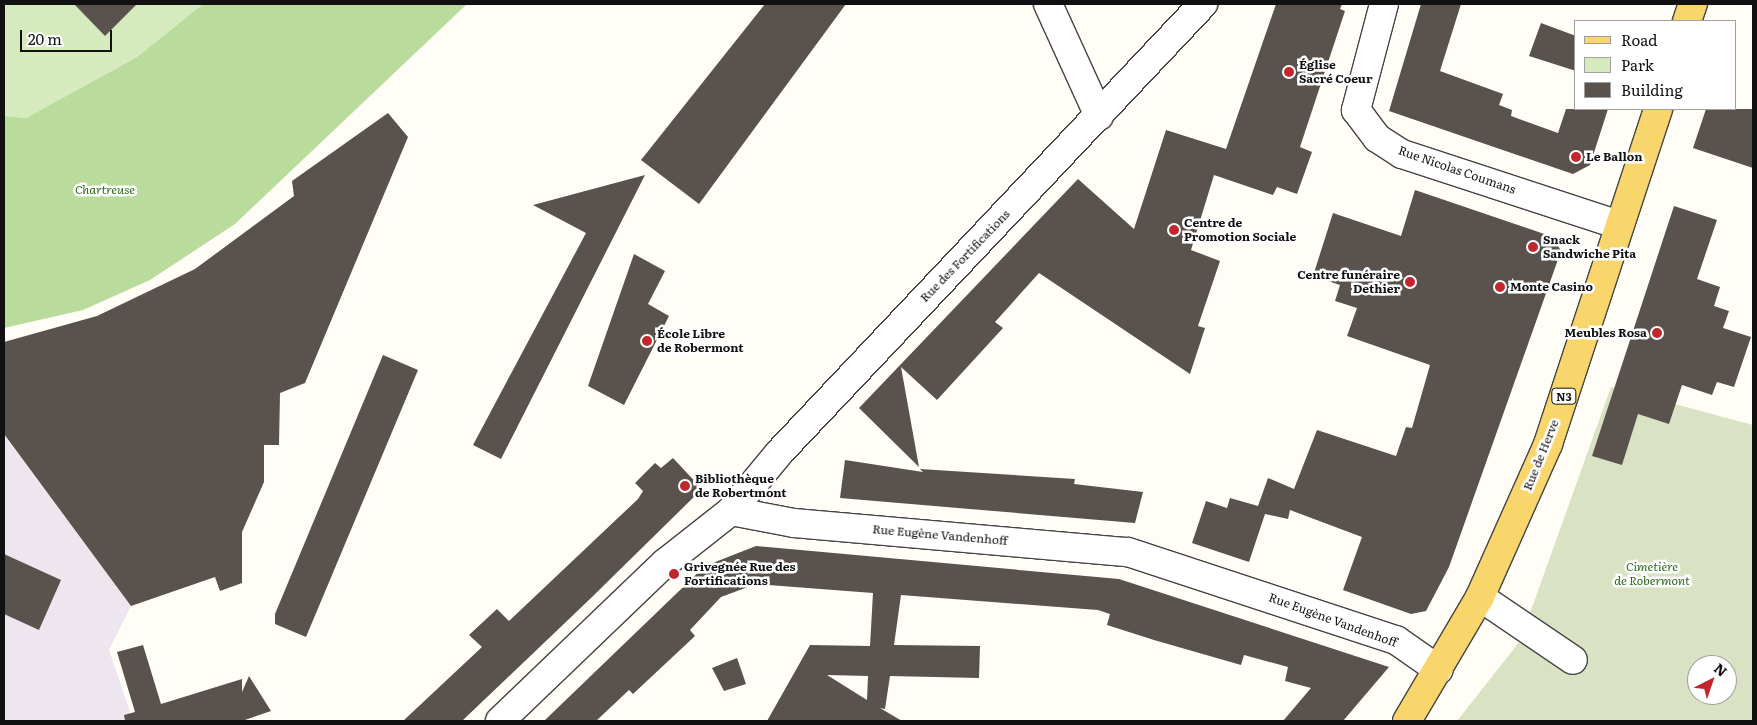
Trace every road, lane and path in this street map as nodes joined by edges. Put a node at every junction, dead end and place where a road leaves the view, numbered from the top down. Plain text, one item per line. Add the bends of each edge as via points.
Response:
1 (1048, 4) edge
2 (1203, 4) edge
3 (1384, 4) edge
4 (1693, 4) edge
5 (1687, 20) edge
6 (1658, 110) edge
7 (1099, 116) junction
8 (1619, 225) junction
9 (731, 511) junction
10 (1480, 598) junction
11 (1574, 660) dead end
12 (1439, 670) junction
13 (500, 721) edge
14 (1407, 721) edge

1 - 7 street
2 - 7 street, Rue des Fortifications
3 - 8 street, Rue Nicolas Coumans via 1356,110 1377,138 1402,154
4 - 5 main road
6 - 8 main road, Rue de Herve / N3
7 - 9 street, Rue des Fortifications via 779,453
8 - 10 main road, Rue de Herve / N3 via 1548,444
9 - 12 street, Rue Eugène Vandenhoff via 794,523 1128,552 1396,640
9 - 13 street via 665,563
10 - 11 street
10 - 12 main road, Rue de Herve / N3
12 - 14 main road, Rue de Herve / N3

